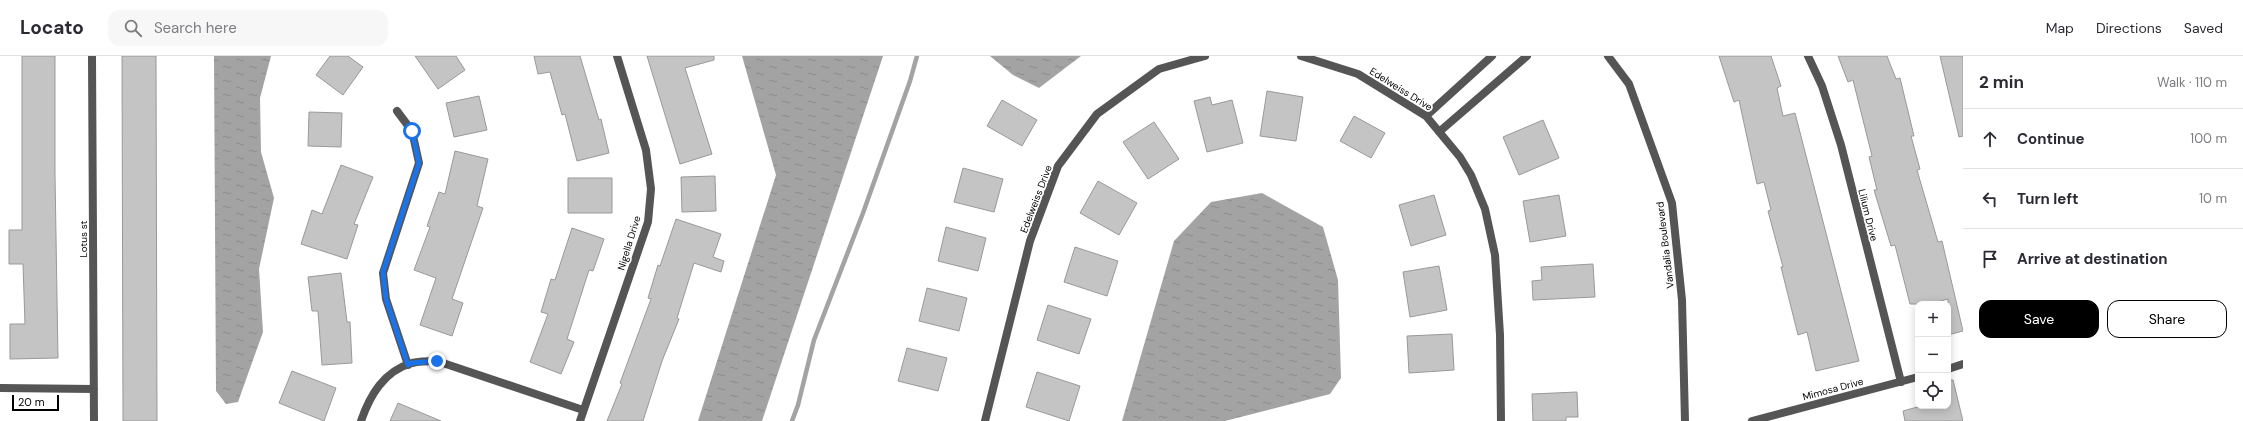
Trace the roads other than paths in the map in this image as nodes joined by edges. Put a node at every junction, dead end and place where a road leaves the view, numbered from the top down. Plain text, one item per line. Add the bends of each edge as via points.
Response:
1 (92, 56) edge
2 (617, 56) edge
3 (1205, 56) edge
4 (1301, 56) edge
5 (1492, 56) edge
6 (1527, 56) edge
7 (1608, 56) edge
8 (1808, 56) edge
9 (397, 111) dead end
10 (1426, 116) junction
11 (1439, 132) junction
12 (1963, 364) edge
13 (408, 365) junction
14 (1951, 368) edge
15 (1915, 378) edge
16 (1901, 382) junction
17 (0, 388) edge
18 (94, 389) junction
19 (583, 410) junction
20 (94, 421) edge
21 (361, 421) edge
22 (580, 421) edge
23 (985, 421) edge
24 (1501, 421) edge
25 (1684, 421) edge
26 (1752, 421) edge

1 - 18 street, Lotus st
2 - 19 street, Nigella Drive via 646,150 651,195 648,222
3 - 23 street, Edelweiss Drive via 1159,70 1098,114 1058,166 1030,241
4 - 10 street, Edelweiss Drive via 1358,74
5 - 10 street
6 - 11 street
7 - 25 street, Vandalia Boulevard via 1629,84 1672,203 1682,300
8 - 16 street, Lilium Drive via 1822,86 1840,145
9 - 13 street via 412,131 419,163 383,272 386,299
10 - 11 street, Edelweiss Drive
11 - 24 street, Edelweiss Drive via 1472,175 1485,209 1496,255
12 - 14 street
13 - 19 street via 437,361
13 - 21 street via 385,377 366,405
15 - 16 street, Mimosa Drive
16 - 26 street, Mimosa Drive
17 - 18 street
18 - 20 street, Lotus st
19 - 22 street, Nigella Drive

